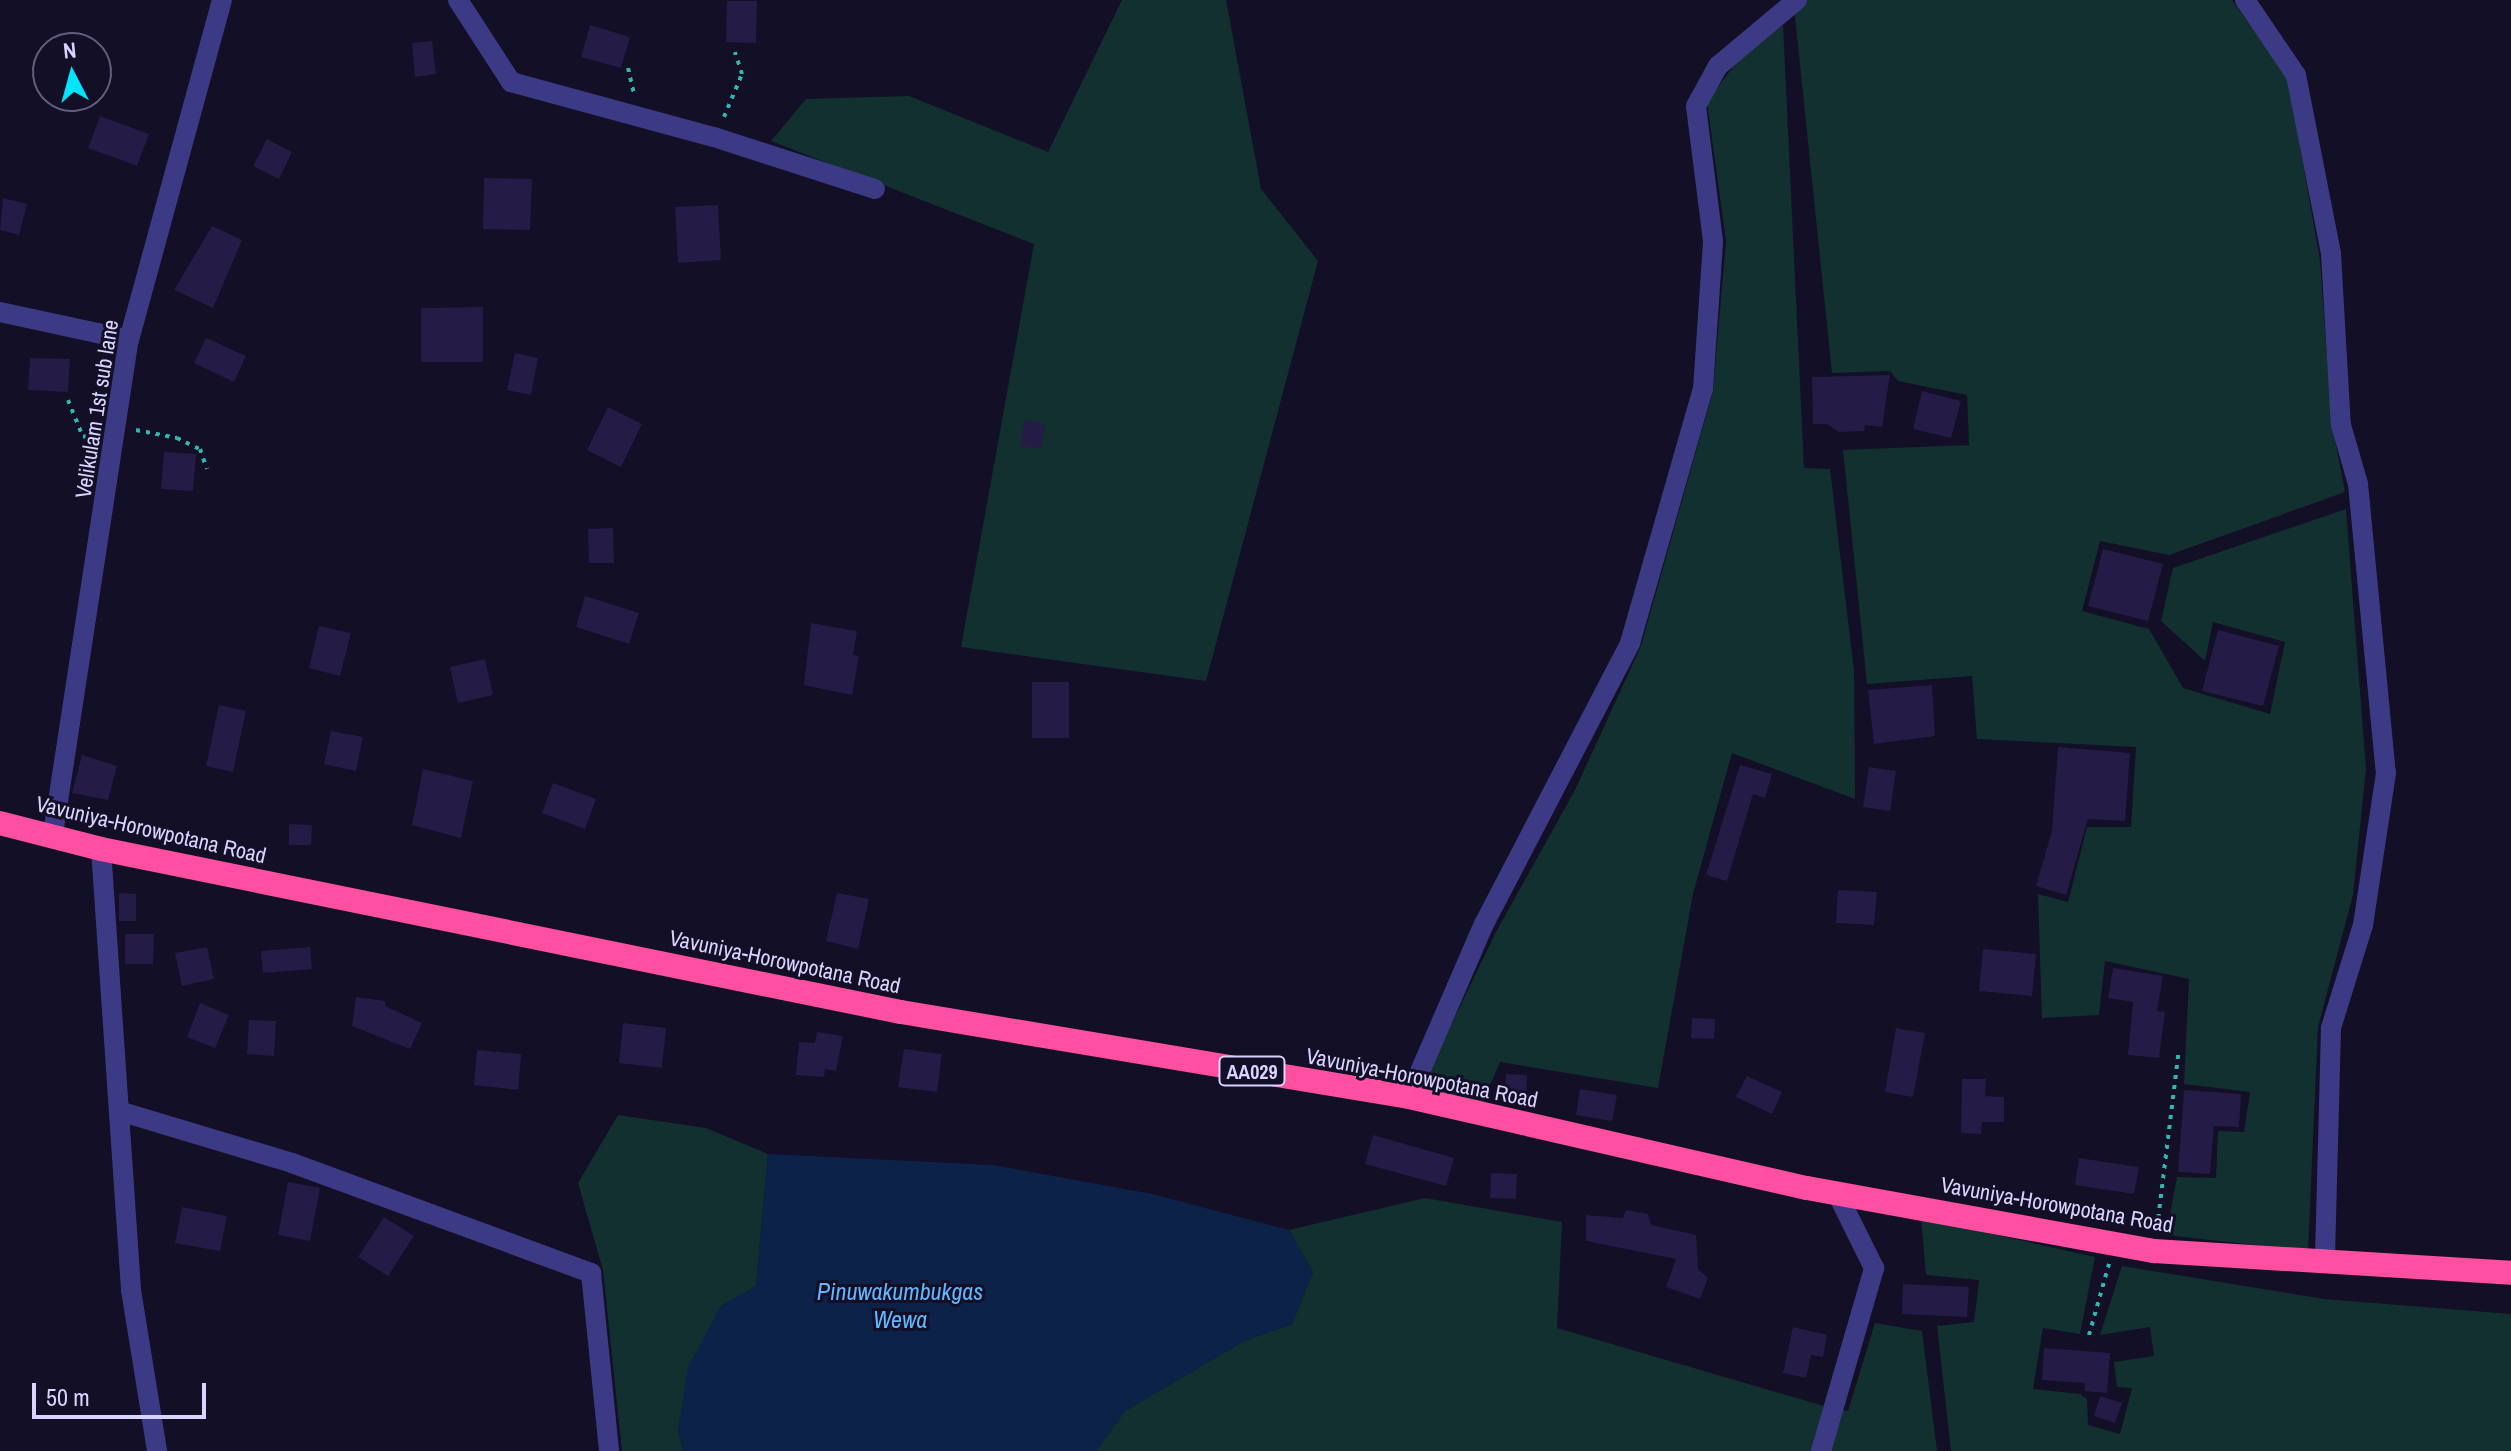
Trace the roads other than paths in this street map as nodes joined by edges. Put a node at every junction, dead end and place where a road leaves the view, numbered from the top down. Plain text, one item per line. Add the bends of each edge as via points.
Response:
1 (222, 0) edge
2 (458, 0) edge
3 (1797, 0) edge
4 (2245, 0) edge
5 (875, 189) dead end
6 (0, 312) edge
7 (129, 340) junction
8 (0, 823) edge
9 (53, 834) junction
10 (101, 849) junction
11 (1409, 1097) junction
12 (119, 1111) junction
13 (1837, 1193) junction
14 (2325, 1263) junction
15 (2511, 1273) edge
16 (157, 1451) edge
17 (609, 1451) edge
18 (1821, 1451) edge

1 - 7 street, Velikulam 1st sub lane
2 - 5 street via 511,82 714,137
3 - 11 street via 1718,66 1696,106 1713,241 1699,404 1630,643 1484,924
4 - 14 street via 2296,75 2331,254 2341,425 2358,484 2386,773 2363,925 2331,1028
6 - 7 street
7 - 9 street, Velikulam 1st sub lane
8 - 9 highway, Vavuniya-Horowpotana Road / AA029
9 - 10 highway, Vavuniya-Horowpotana Road / AA029
10 - 11 highway, Vavuniya-Horowpotana Road / AA029 via 946,1021
10 - 12 street
11 - 13 highway, Vavuniya-Horowpotana Road / AA029
12 - 16 street via 131,1290
12 - 17 street via 292,1163 591,1273
13 - 14 highway, Vavuniya-Horowpotana Road / AA029 via 2154,1251
13 - 18 street via 1874,1268
14 - 15 highway, Vavuniya-Horowpotana Road / AA029

